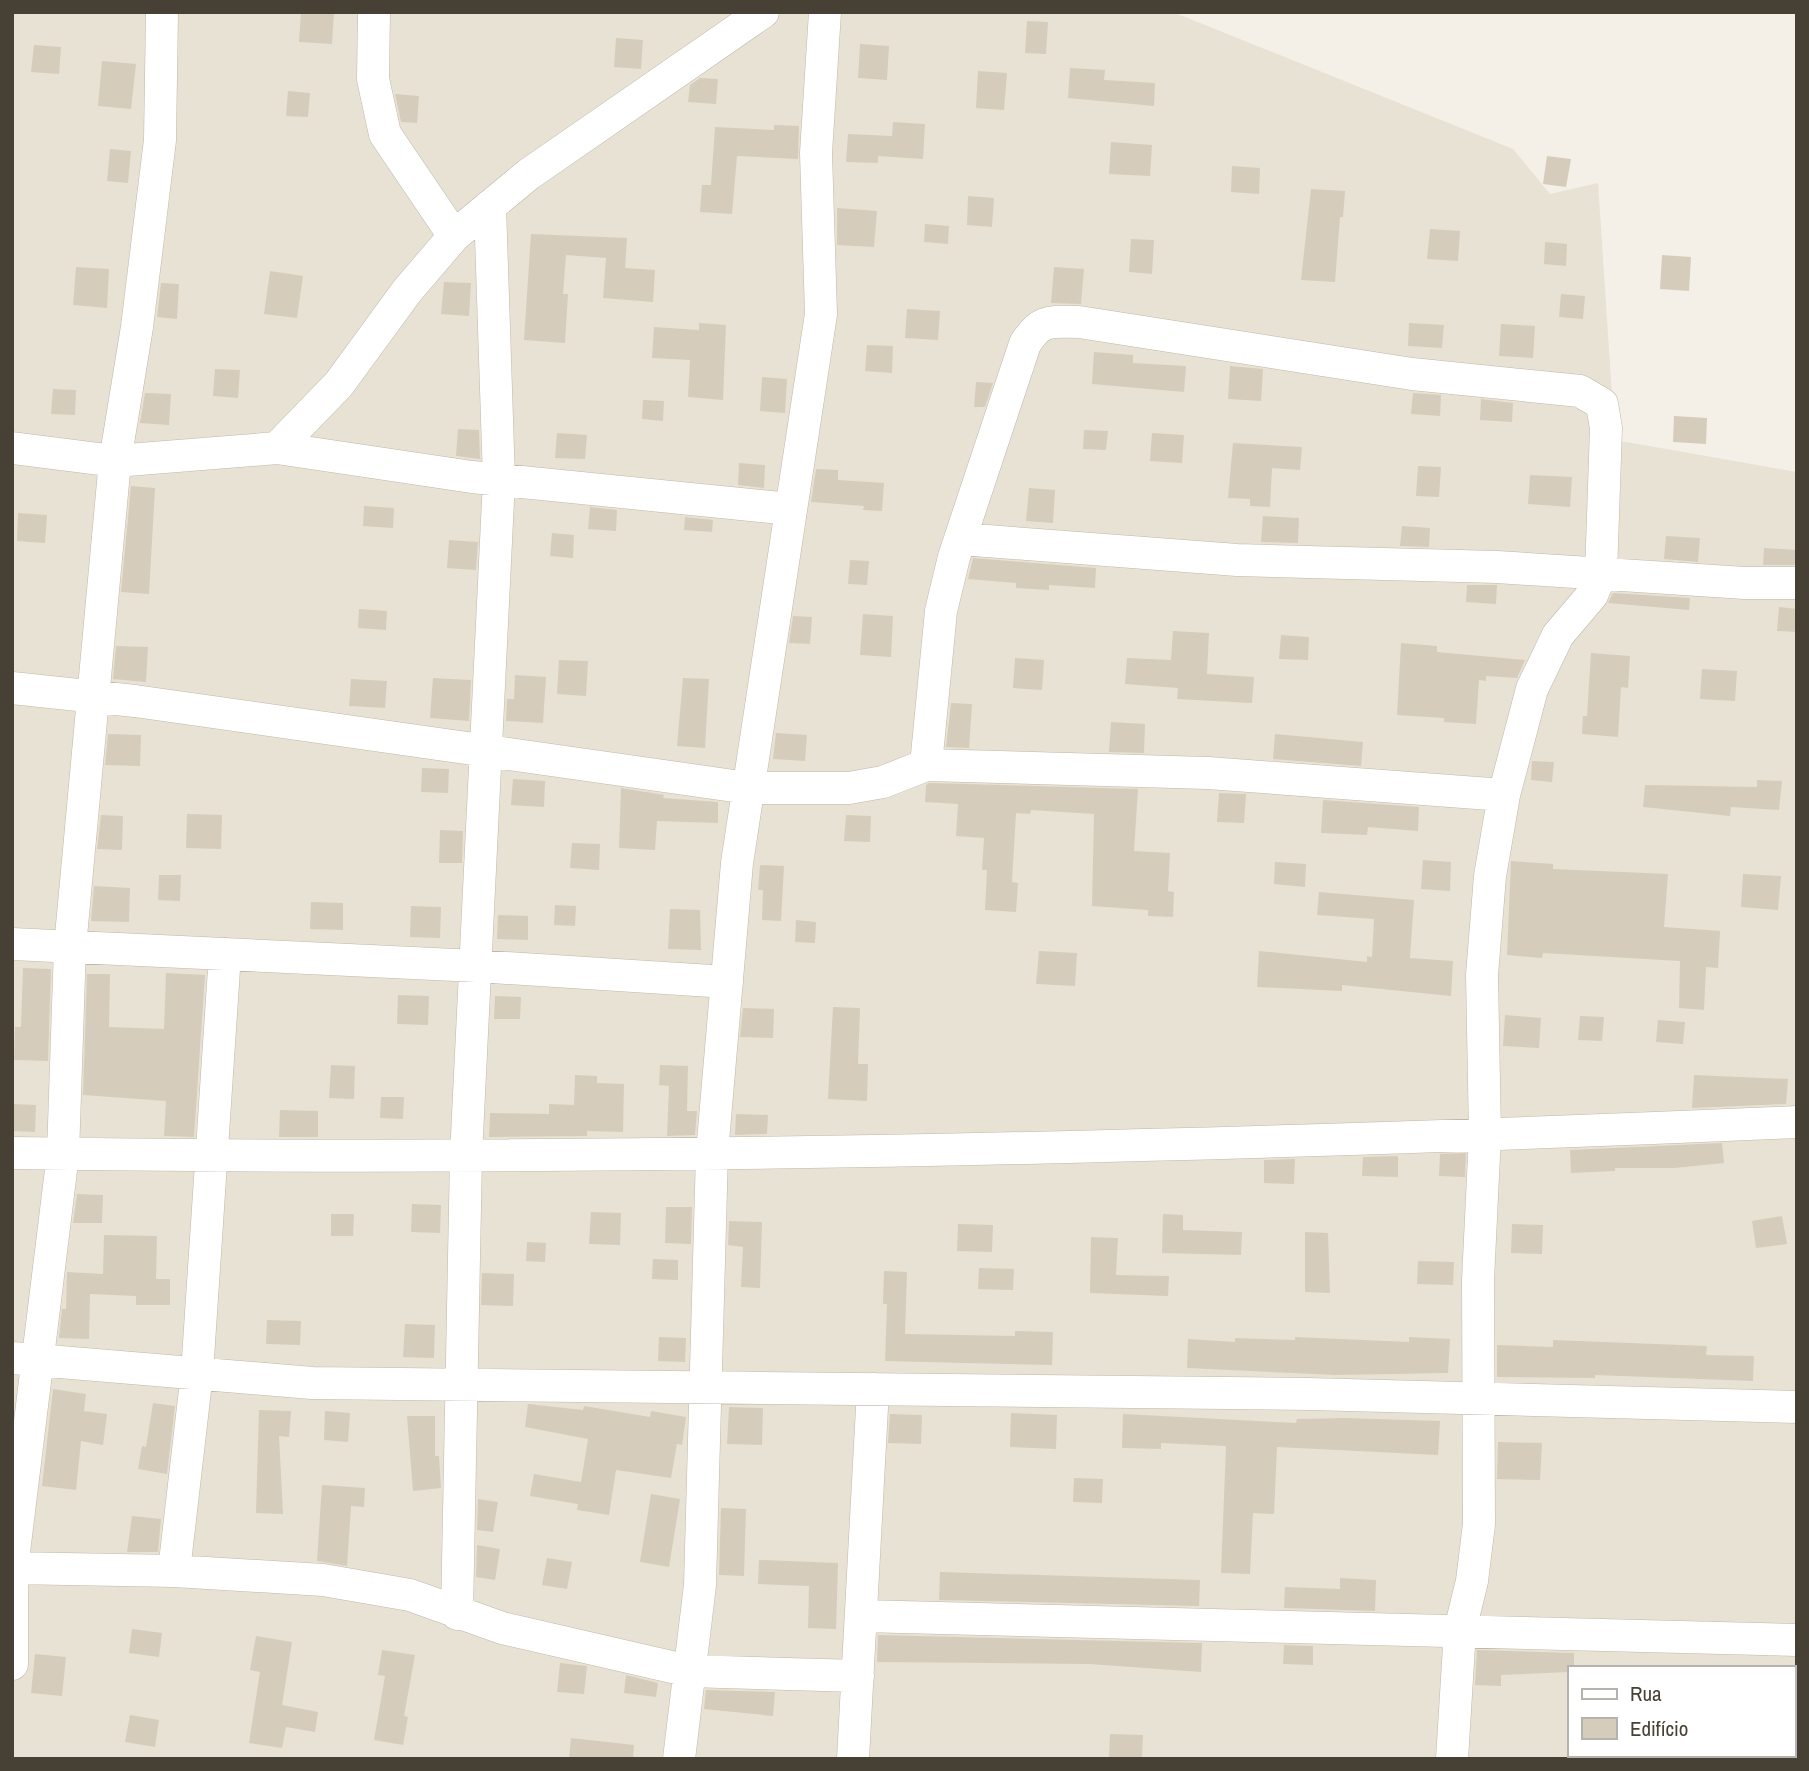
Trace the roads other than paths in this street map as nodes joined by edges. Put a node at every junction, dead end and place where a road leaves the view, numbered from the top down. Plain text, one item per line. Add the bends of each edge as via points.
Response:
1 (162, 12) edge
2 (374, 12) edge
3 (763, 12) edge
4 (825, 12) edge
5 (490, 206) junction
6 (454, 236) junction
7 (12, 448) edge
8 (277, 448) junction
9 (115, 461) junction
10 (499, 480) junction
11 (790, 509) junction
12 (960, 539) junction
13 (1601, 574) junction
14 (1797, 583) edge
15 (12, 688) edge
16 (95, 696) junction
17 (486, 751) junction
18 (926, 765) junction
19 (748, 788) junction
20 (1504, 795) junction
21 (12, 944) edge
22 (70, 947) junction
23 (225, 954) junction
24 (477, 966) junction
25 (727, 982) junction
26 (1797, 1122) edge
27 (1485, 1135) junction
28 (12, 1153) edge
29 (712, 1153) junction
30 (63, 1154) junction
31 (209, 1155) junction
32 (466, 1156) junction
33 (26, 1359) edge
34 (197, 1373) junction
35 (463, 1385) junction
36 (707, 1387) junction
37 (873, 1389) junction
38 (1478, 1398) junction
39 (1797, 1407) edge
40 (12, 1569) edge
41 (174, 1571) junction
42 (457, 1614) junction
43 (862, 1616) junction
44 (1460, 1630) junction
45 (1797, 1640) edge
46 (12, 1664) edge
47 (689, 1671) junction
48 (858, 1676) junction
49 (679, 1759) edge
50 (853, 1759) edge
51 (1452, 1759) edge

1 - 9 street via 160,140
2 - 6 street via 373,79 385,134
3 - 5 street via 528,174
4 - 11 street via 816,153 821,314
5 - 6 street
5 - 10 street
6 - 8 street via 339,384
7 - 9 street
8 - 9 street
8 - 10 street
9 - 16 street
10 - 11 street
10 - 17 street
11 - 19 street
12 - 13 street via 1237,560
12 - 13 street via 1025,344 1046,322 1079,323 1412,374 1580,391 1602,404 1606,428
12 - 18 street via 941,611
13 - 14 street
13 - 20 street via 1592,595 1558,635 1532,689
15 - 16 street
16 - 17 street
16 - 22 street
17 - 19 street
17 - 24 street
18 - 19 street via 883,782 849,788
18 - 20 street via 1208,773
19 - 25 street
20 - 27 street via 1490,876 1482,975
21 - 22 street
22 - 23 street
22 - 30 street
23 - 24 street
23 - 31 street
24 - 25 street
24 - 32 street
25 - 29 street
26 - 27 street
27 - 29 street via 1067,1149
27 - 38 street
28 - 30 street
29 - 32 street
29 - 36 street
30 - 31 street
30 - 33 street
31 - 32 street
31 - 34 street
32 - 35 street
33 - 34 street
33 - 40 street
34 - 35 street via 312,1383
34 - 41 street
35 - 36 street
35 - 42 street
36 - 37 street
36 - 47 street via 700,1585
37 - 38 street
37 - 43 street
38 - 39 street
38 - 44 street via 1479,1524
40 - 41 street
40 - 46 street
41 - 42 street via 323,1580 410,1595
42 - 47 street
43 - 44 street
43 - 48 street
44 - 45 street
44 - 51 street
47 - 48 street
47 - 49 street
48 - 50 street

